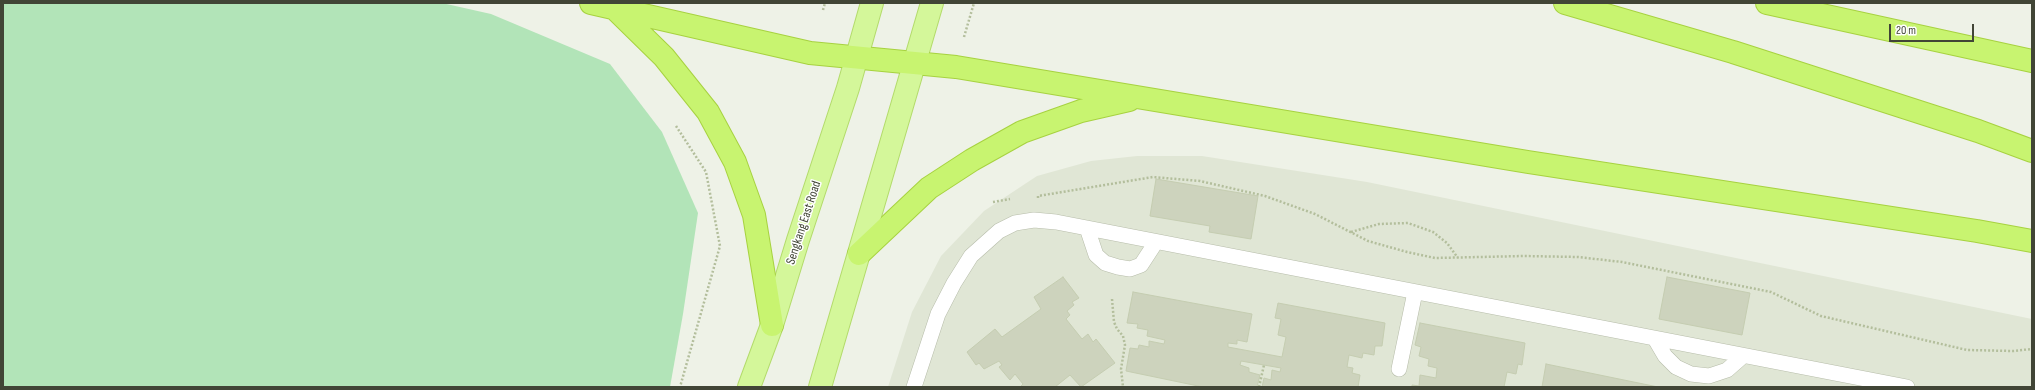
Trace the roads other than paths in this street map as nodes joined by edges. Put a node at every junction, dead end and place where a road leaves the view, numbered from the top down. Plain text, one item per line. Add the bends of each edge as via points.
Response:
1 (591, 3) edge
2 (872, 3) edge
3 (932, 3) edge
4 (1565, 3) edge
5 (1767, 3) edge
6 (613, 8) junction
7 (857, 58) junction
8 (2032, 62) edge
9 (915, 64) junction
10 (1138, 98) junction
11 (2032, 151) edge
12 (1087, 228) junction
13 (2032, 241) edge
14 (1156, 242) junction
15 (859, 254) junction
16 (1415, 292) junction
17 (772, 325) junction
18 (1655, 339) junction
19 (1743, 356) junction
20 (1399, 369) dead end
21 (749, 387) edge
22 (820, 387) edge
23 (914, 387) edge
24 (1907, 387) edge

1 - 6 highway
2 - 7 main road, Sengkang East Road
3 - 9 main road
4 - 11 highway via 1733,52 1978,131
5 - 8 highway
6 - 7 highway via 810,53
6 - 17 highway via 664,57 708,112 735,162 754,215
7 - 9 highway
7 - 17 main road, Sengkang East Road
9 - 10 highway via 956,67
9 - 15 main road
10 - 13 highway
10 - 15 highway via 1081,111 1022,132 929,188
12 - 14 lane
12 - 14 lane via 1096,255 1105,263 1118,267 1130,268 1141,265
12 - 23 lane via 1034,220 1014,223 999,231 972,256 954,283 938,314
14 - 16 lane
15 - 22 main road
16 - 18 lane
16 - 20 lane
17 - 21 main road, Sengkang East Road
18 - 19 lane
18 - 19 lane via 1665,356 1676,367 1691,374 1709,376 1727,370
19 - 24 lane

